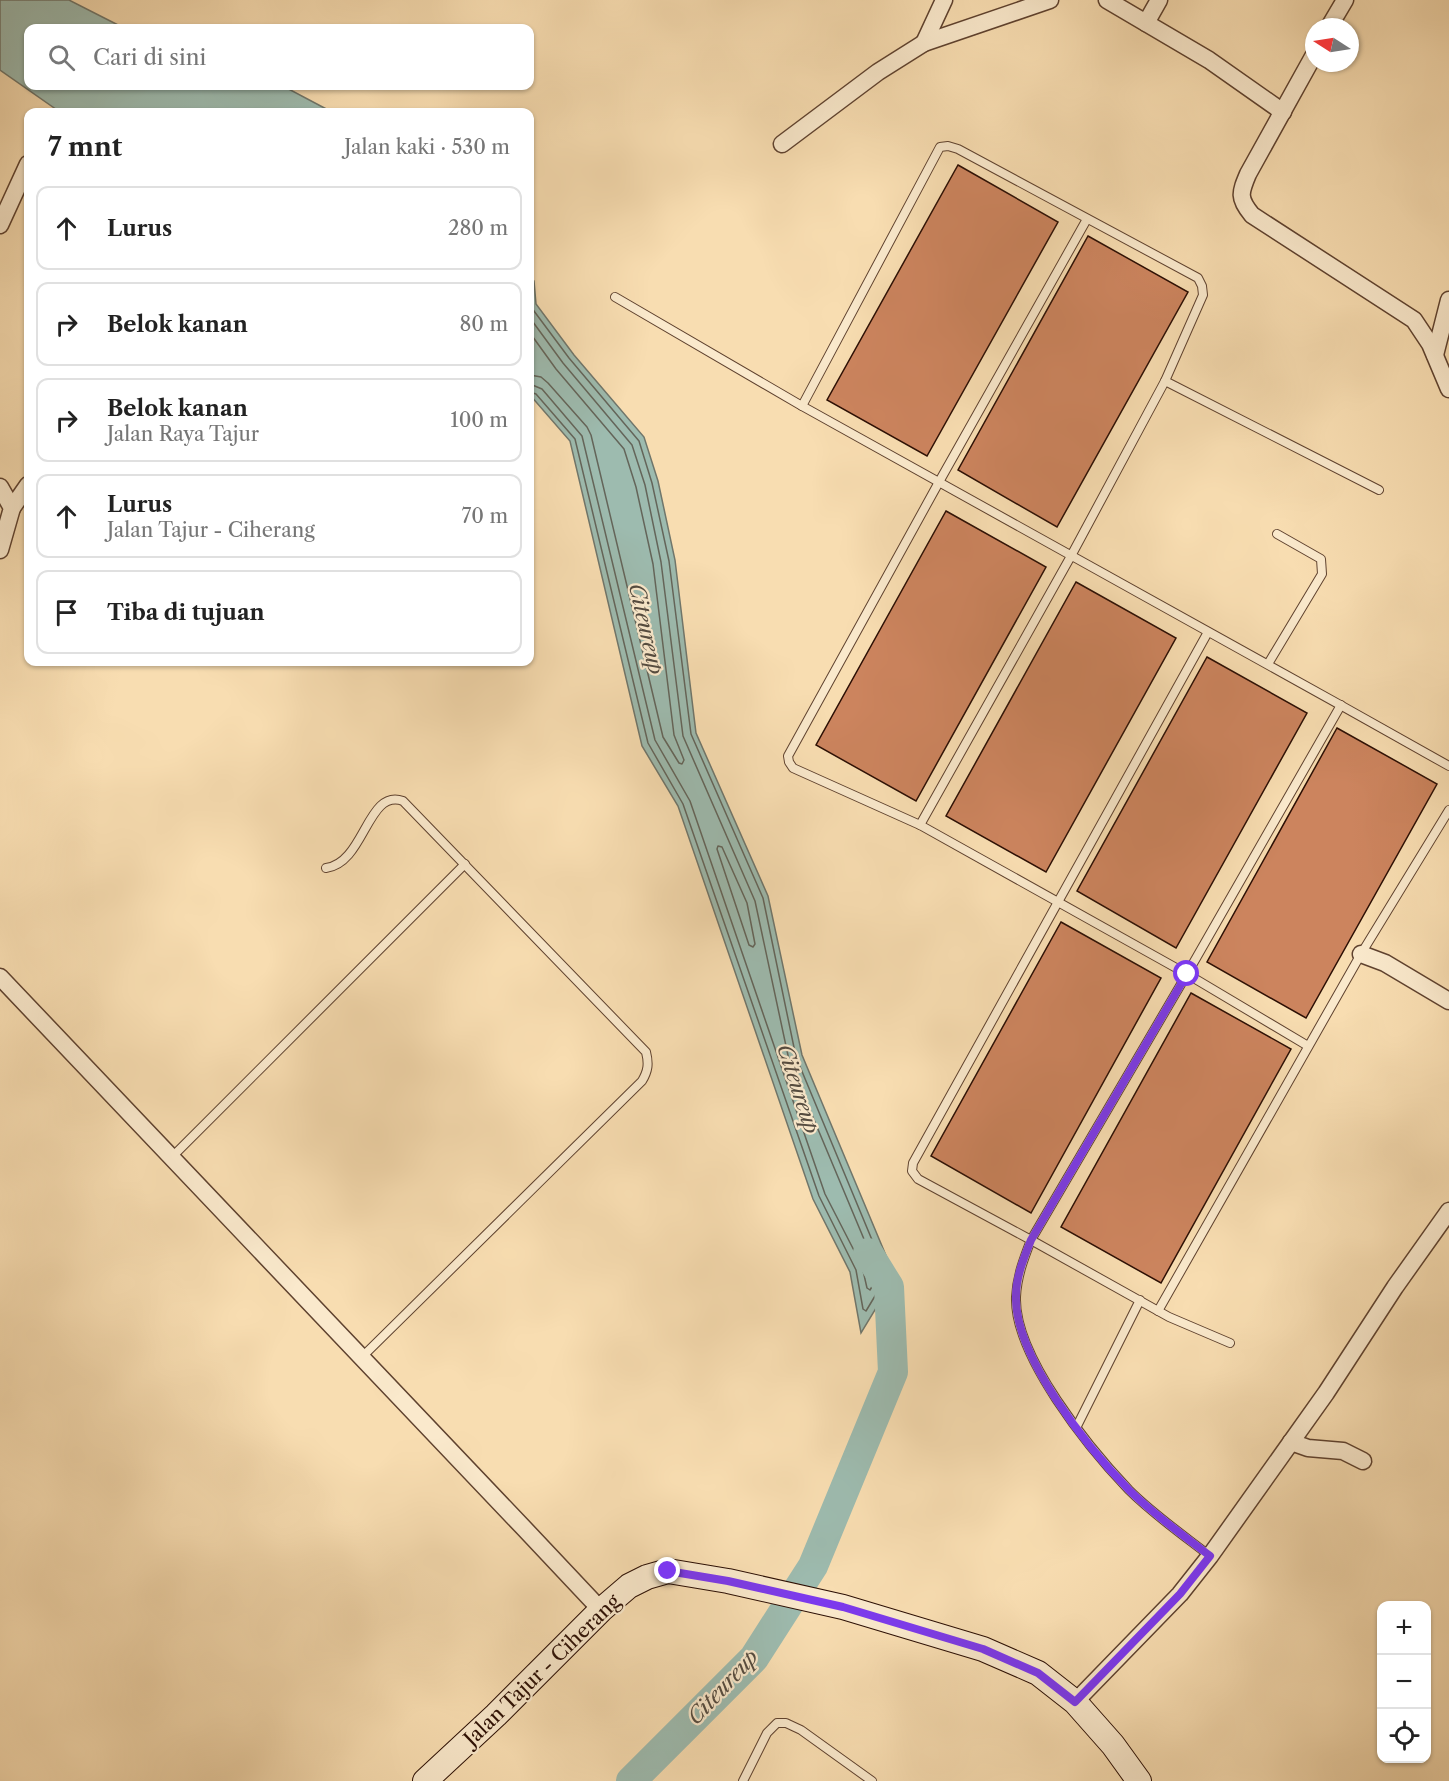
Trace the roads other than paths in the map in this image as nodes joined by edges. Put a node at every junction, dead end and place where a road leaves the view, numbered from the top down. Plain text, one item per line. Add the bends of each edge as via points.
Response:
1 (944, 0) edge
2 (1050, 0) edge
3 (1107, 0) edge
4 (1159, 0) edge
5 (1345, 0) edge
6 (1334, 18) edge
7 (1146, 23) junction
8 (924, 43) junction
9 (1305, 72) edge
10 (1283, 112) junction
11 (782, 144) dead end
12 (24, 173) edge
13 (1087, 219) junction
14 (0, 225) edge
15 (615, 297) dead end
16 (1448, 307) edge
17 (1435, 355) junction
18 (1165, 381) junction
19 (1449, 388) edge
20 (802, 406) junction
21 (939, 482) junction
22 (0, 487) edge
23 (1379, 490) dead end
24 (24, 491) edge
25 (12, 508) junction
26 (1277, 534) dead end
27 (0, 550) edge
28 (1071, 556) junction
29 (1208, 632) junction
30 (1268, 664) junction
31 (1341, 705) junction
32 (1449, 766) edge
33 (1449, 810) edge
34 (920, 825) junction
35 (465, 864) junction
36 (326, 868) dead end
37 (1058, 903) junction
38 (1361, 954) junction
39 (1187, 974) junction
40 (0, 977) edge
41 (1449, 1002) edge
42 (1308, 1046) junction
43 (171, 1158) junction
44 (1449, 1211) edge
45 (1031, 1240) junction
46 (1140, 1300) junction
47 (1158, 1311) junction
48 (1230, 1343) dead end
49 (363, 1356) junction
50 (1077, 1426) junction
51 (1291, 1442) junction
52 (1363, 1461) dead end
53 (1210, 1556) junction
54 (601, 1610) junction
55 (1075, 1702) junction
56 (425, 1781) edge
57 (743, 1781) edge
58 (872, 1781) edge
59 (1139, 1781) edge

1 - 8 street
2 - 8 street
3 - 7 street
4 - 7 street
5 - 6 street
7 - 10 street via 1209,60
8 - 11 street via 878,72
9 - 10 street
10 - 17 street via 1240,192 1246,208 1278,233 1414,320
12 - 14 street
13 - 18 lane via 1198,278 1202,286 1203,296
13 - 20 lane via 958,149 940,147
13 - 21 lane
15 - 20 lane
16 - 17 street
17 - 19 street
18 - 23 lane
18 - 28 lane
20 - 21 lane
21 - 28 lane
21 - 34 lane via 788,756 793,768
22 - 25 street
24 - 25 street
25 - 27 street
26 - 30 lane via 1321,559 1322,574
28 - 29 lane
28 - 34 lane
29 - 30 lane
29 - 37 lane
30 - 31 lane
31 - 32 lane
31 - 39 lane
33 - 38 lane
34 - 37 lane
35 - 36 lane via 403,801 396,799 380,806 343,862
35 - 43 lane
35 - 49 lane via 646,1052 647,1073
37 - 39 lane
37 - 45 lane via 912,1163 918,1179
38 - 41 street via 1385,963
38 - 42 lane
39 - 42 lane
39 - 45 lane
40 - 43 street
42 - 47 lane
43 - 49 street
44 - 51 street
45 - 46 lane
45 - 50 lane via 1019,1274 1017,1317 1035,1363
46 - 47 lane
46 - 50 lane
47 - 48 lane
49 - 54 street
50 - 53 lane via 1130,1491
51 - 52 street via 1308,1448 1343,1451
51 - 53 street
53 - 55 street via 1180,1594
54 - 55 main road, Jalan Tajur - Ciherang via 629,1586 668,1571 728,1581 843,1607 983,1649 1038,1673
54 - 56 main road, Jalan Tajur - Ciherang
55 - 59 main road, Jalan Tajur - Ciherang
57 - 58 lane via 767,1733 777,1723 786,1722

